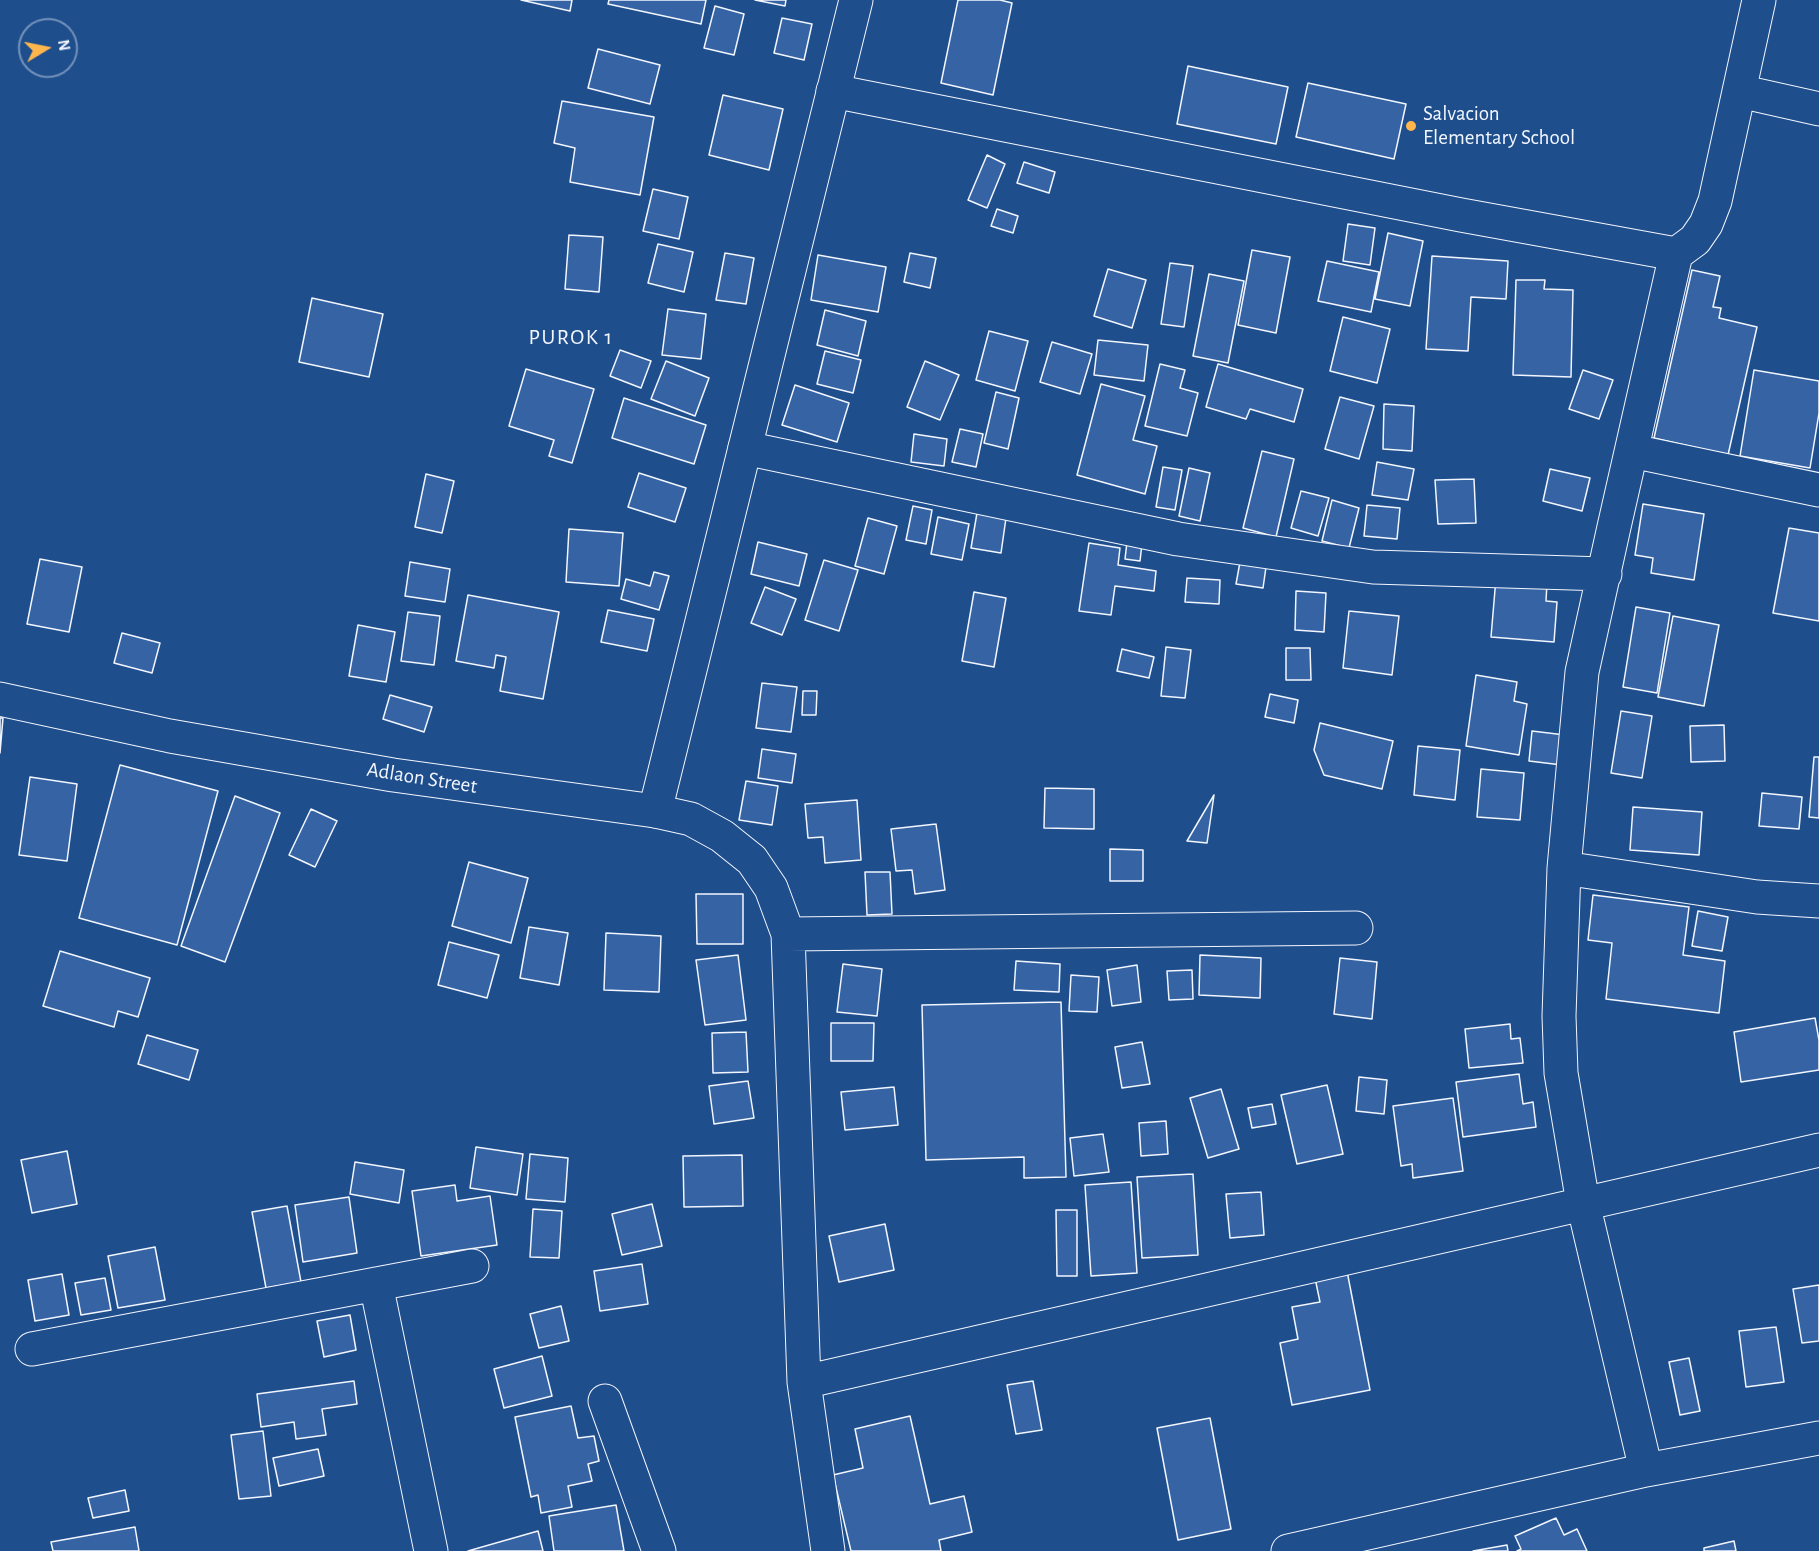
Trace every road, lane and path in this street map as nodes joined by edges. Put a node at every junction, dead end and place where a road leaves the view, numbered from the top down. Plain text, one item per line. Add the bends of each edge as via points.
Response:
1 (856, 0) edge
2 (1758, 0) edge
3 (833, 91) junction
4 (1739, 91) junction
5 (1819, 110) edge
6 (1676, 254) junction
7 (745, 448) junction
8 (1632, 451) junction
9 (1819, 490) edge
10 (1605, 574) junction
11 (0, 699) edge
12 (655, 811) junction
13 (1564, 868) junction
14 (1819, 901) edge
15 (1356, 928) dead end
16 (788, 934) junction
17 (1819, 1150) edge
18 (1582, 1203) junction
19 (472, 1266) dead end
20 (376, 1284) junction
21 (32, 1349) dead end
22 (804, 1382) junction
23 (604, 1401) dead end
24 (1819, 1438) edge
25 (1646, 1470) junction
26 (431, 1551) edge
27 (659, 1551) edge
28 (828, 1551) edge
29 (1288, 1551) edge

1 - 3 street
2 - 4 street
3 - 6 street
3 - 7 street
4 - 5 street
4 - 6 street via 1715,201 1695,240
6 - 8 street
7 - 10 street via 1178,539 1373,567
7 - 12 street
8 - 9 street
8 - 10 street
10 - 13 street via 1582,672
11 - 12 street, Adlaon Street via 170,736 346,767
12 - 16 street, Adlaon Street via 691,819 722,836 752,860 771,888
13 - 14 street via 1756,897
13 - 18 street via 1561,1073
15 - 16 street
16 - 22 street, Adlaon Street
17 - 18 street
18 - 22 street
18 - 25 street
19 - 20 street
20 - 21 street
20 - 26 street
22 - 28 street, Adlaon Street
23 - 27 street
24 - 25 street
25 - 29 street

